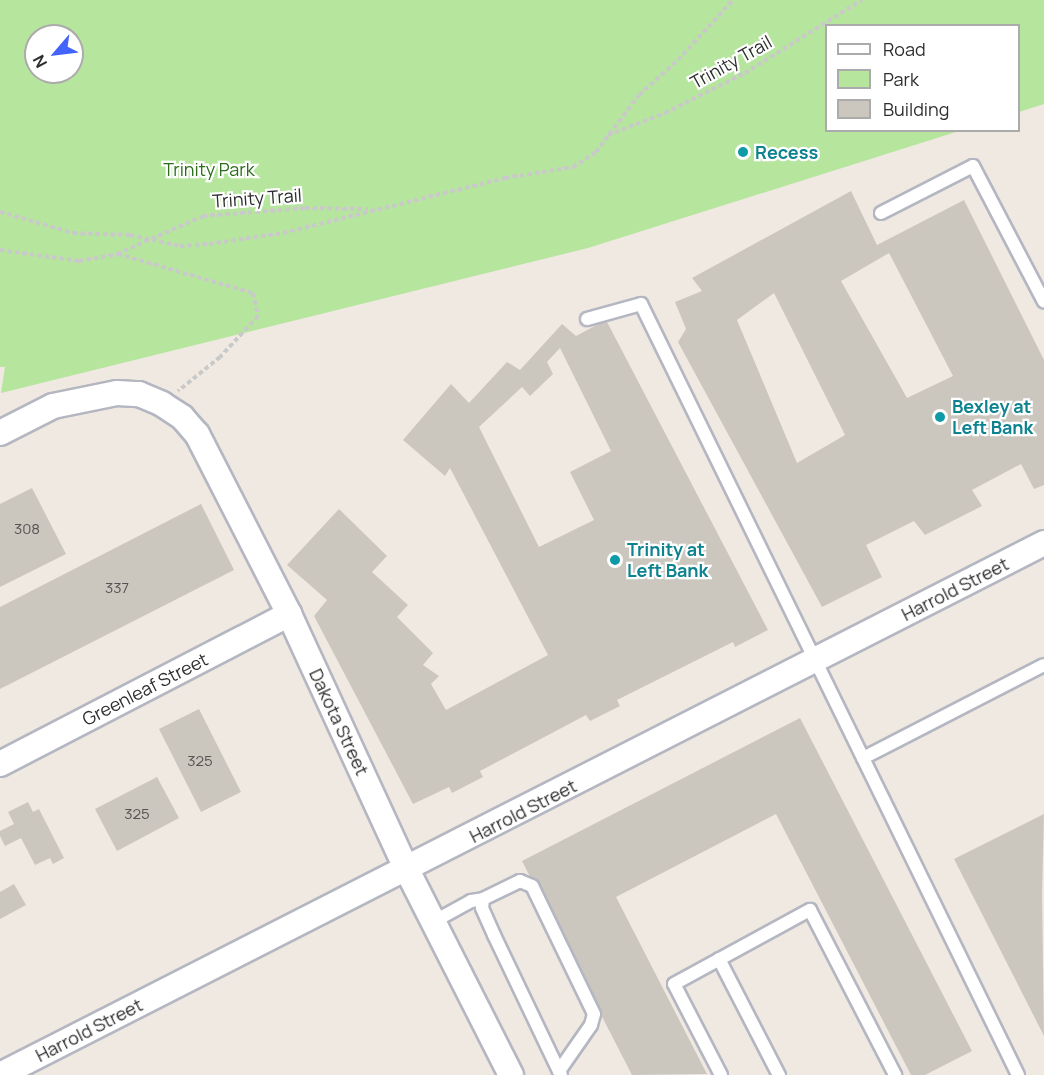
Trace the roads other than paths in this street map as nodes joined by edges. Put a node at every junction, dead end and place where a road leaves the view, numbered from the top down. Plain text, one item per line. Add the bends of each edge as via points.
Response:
1 (881, 213) dead end
2 (1044, 302) edge
3 (587, 319) dead end
4 (0, 433) edge
5 (1044, 543) edge
6 (289, 614) junction
7 (814, 662) junction
8 (1044, 665) edge
9 (863, 758) junction
10 (0, 765) edge
11 (407, 870) junction
12 (483, 899) junction
13 (433, 922) junction
14 (720, 959) junction
15 (560, 1073) edge
16 (0, 1075) edge
17 (511, 1075) edge
18 (721, 1075) edge
19 (779, 1075) edge
20 (895, 1075) edge
21 (1018, 1075) edge

1 - 2 lane via 973,166
3 - 7 lane via 641,304
4 - 6 street, Dakota Street via 76,399 139,394 162,404 182,417 197,434
5 - 7 street, Harrold Street
6 - 10 street, Greenleaf Street
6 - 11 street, Dakota Street
7 - 9 lane
7 - 11 street, Harrold Street
8 - 9 lane
9 - 21 lane
11 - 13 street, Dakota Street
11 - 16 street, Harrold Street
12 - 13 lane via 471,901
12 - 15 lane via 482,908
12 - 15 lane via 520,881 532,886 594,1014
13 - 17 street, Dakota Street
14 - 18 lane via 674,984
14 - 19 lane
14 - 20 lane via 810,910

